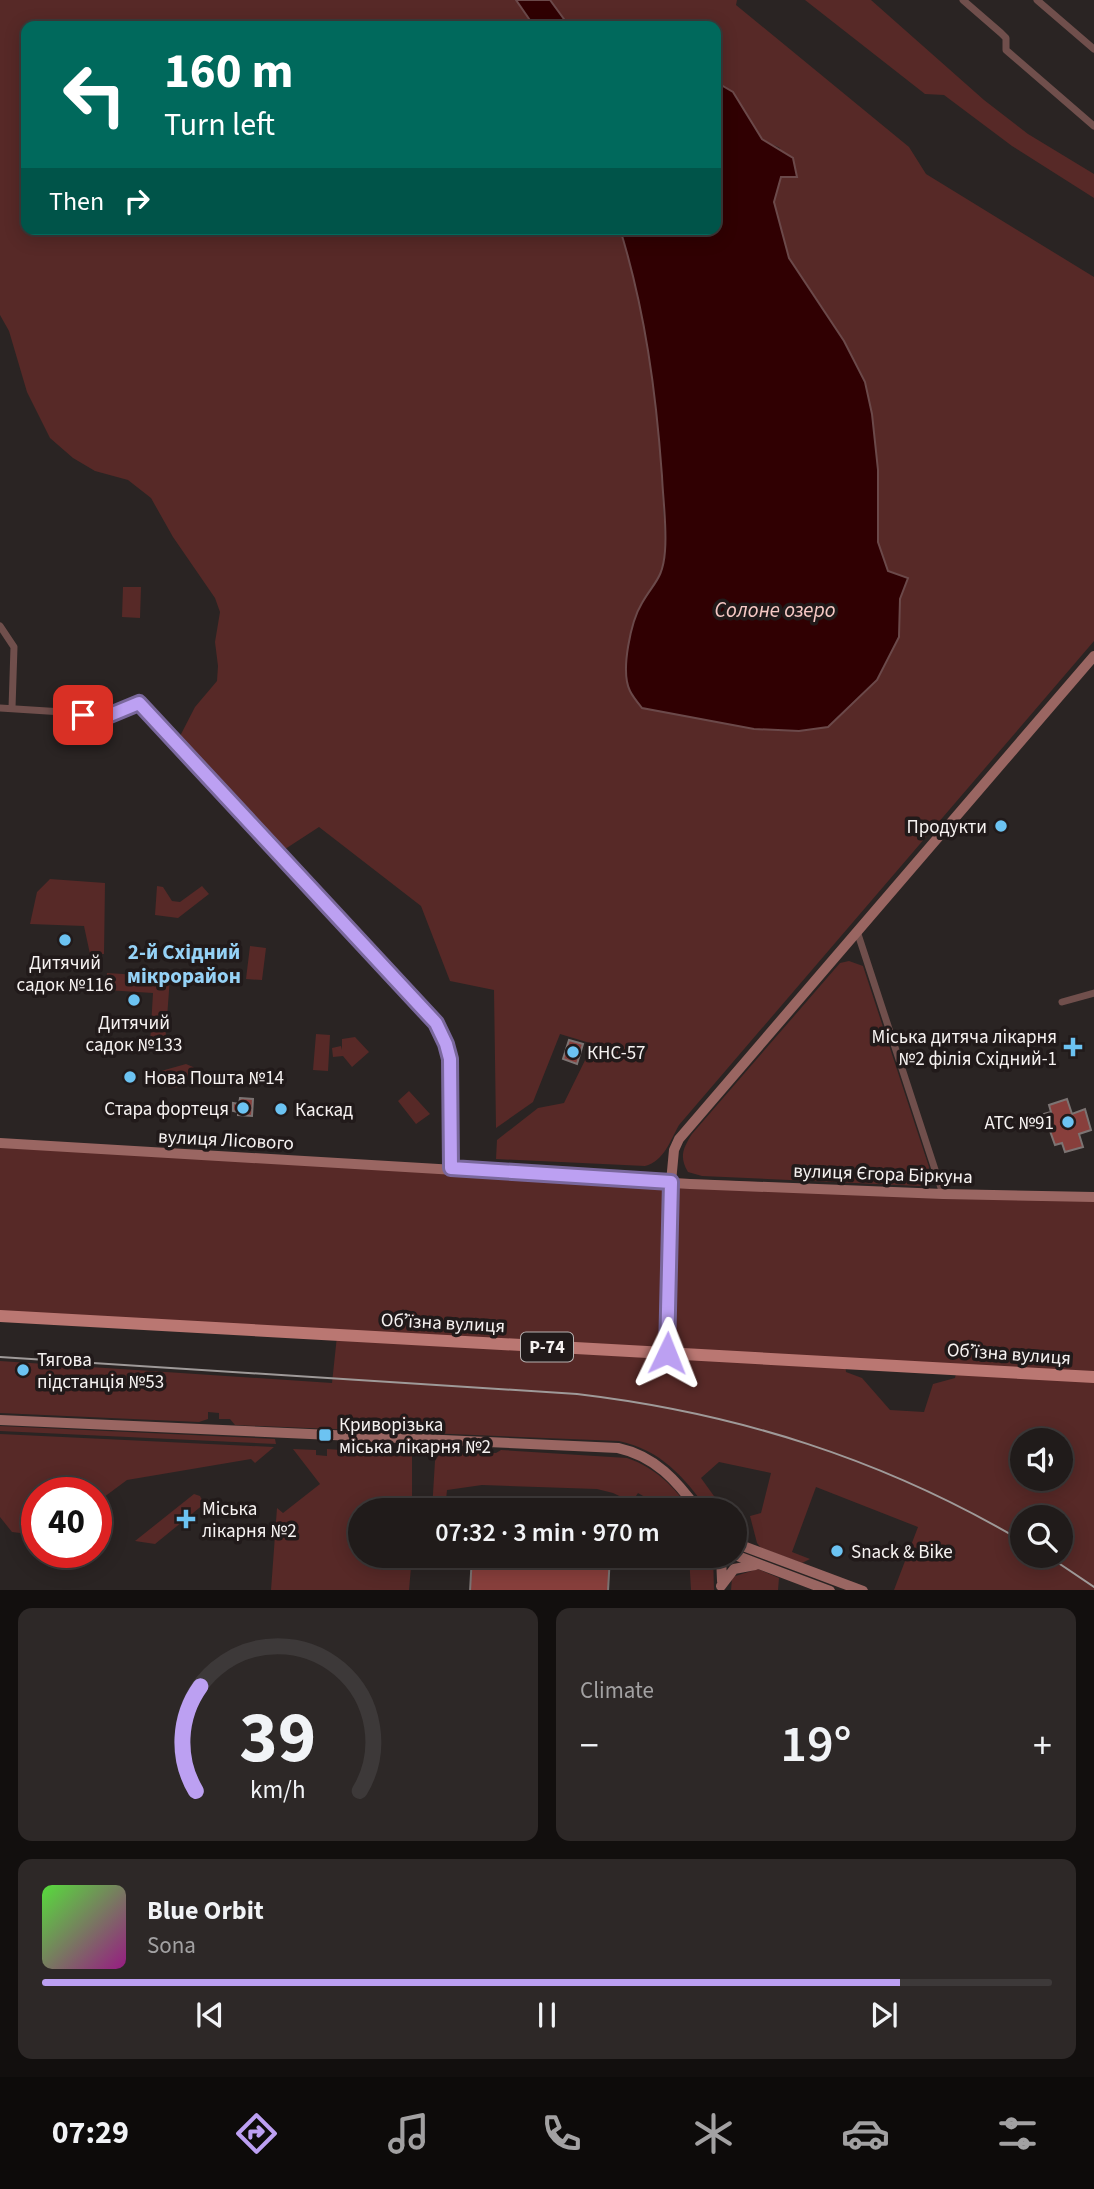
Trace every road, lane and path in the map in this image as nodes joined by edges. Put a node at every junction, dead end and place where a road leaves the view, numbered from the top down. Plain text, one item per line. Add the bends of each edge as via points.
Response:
1 (963, 0) edge
2 (1037, 0) edge
3 (1094, 49) edge
4 (1094, 126) edge
5 (0, 626) edge
6 (1094, 656) edge
7 (0, 708) edge
8 (12, 708) junction
9 (857, 931) junction
10 (1094, 993) edge
11 (1062, 1002) dead end
12 (0, 1143) edge
13 (451, 1168) junction
14 (671, 1182) junction
15 (943, 1194) junction
16 (1094, 1196) edge
17 (0, 1316) edge
18 (667, 1353) junction
19 (1094, 1377) edge
20 (0, 1420) edge
21 (688, 1498) edge
22 (747, 1548) edge
23 (747, 1561) edge
24 (755, 1565) junction
25 (721, 1568) edge
26 (721, 1588) edge
27 (827, 1590) edge
28 (860, 1590) edge

1 - 4 street via 1006,38 1006,50
2 - 3 street
5 - 8 street via 14,647
6 - 9 street
7 - 8 street
8 - 13 street via 110,715 139,703 436,1023 450,1059
9 - 14 street via 686,1129 674,1150
9 - 15 street
10 - 11 street
12 - 13 street, вулиця Лісового
13 - 14 street, вулиця Лісового
14 - 15 street, вулиця Єгора Біркуна
14 - 18 street
15 - 16 street, вулиця Єгора Біркуна
17 - 18 main road, Обʼїзна вулиця / Р-74
18 - 19 main road, Обʼїзна вулиця / Р-74
20 - 21 street via 618,1448 665,1471
22 - 28 street
23 - 24 street
24 - 26 street via 734,1569
24 - 27 street
25 - 26 street

